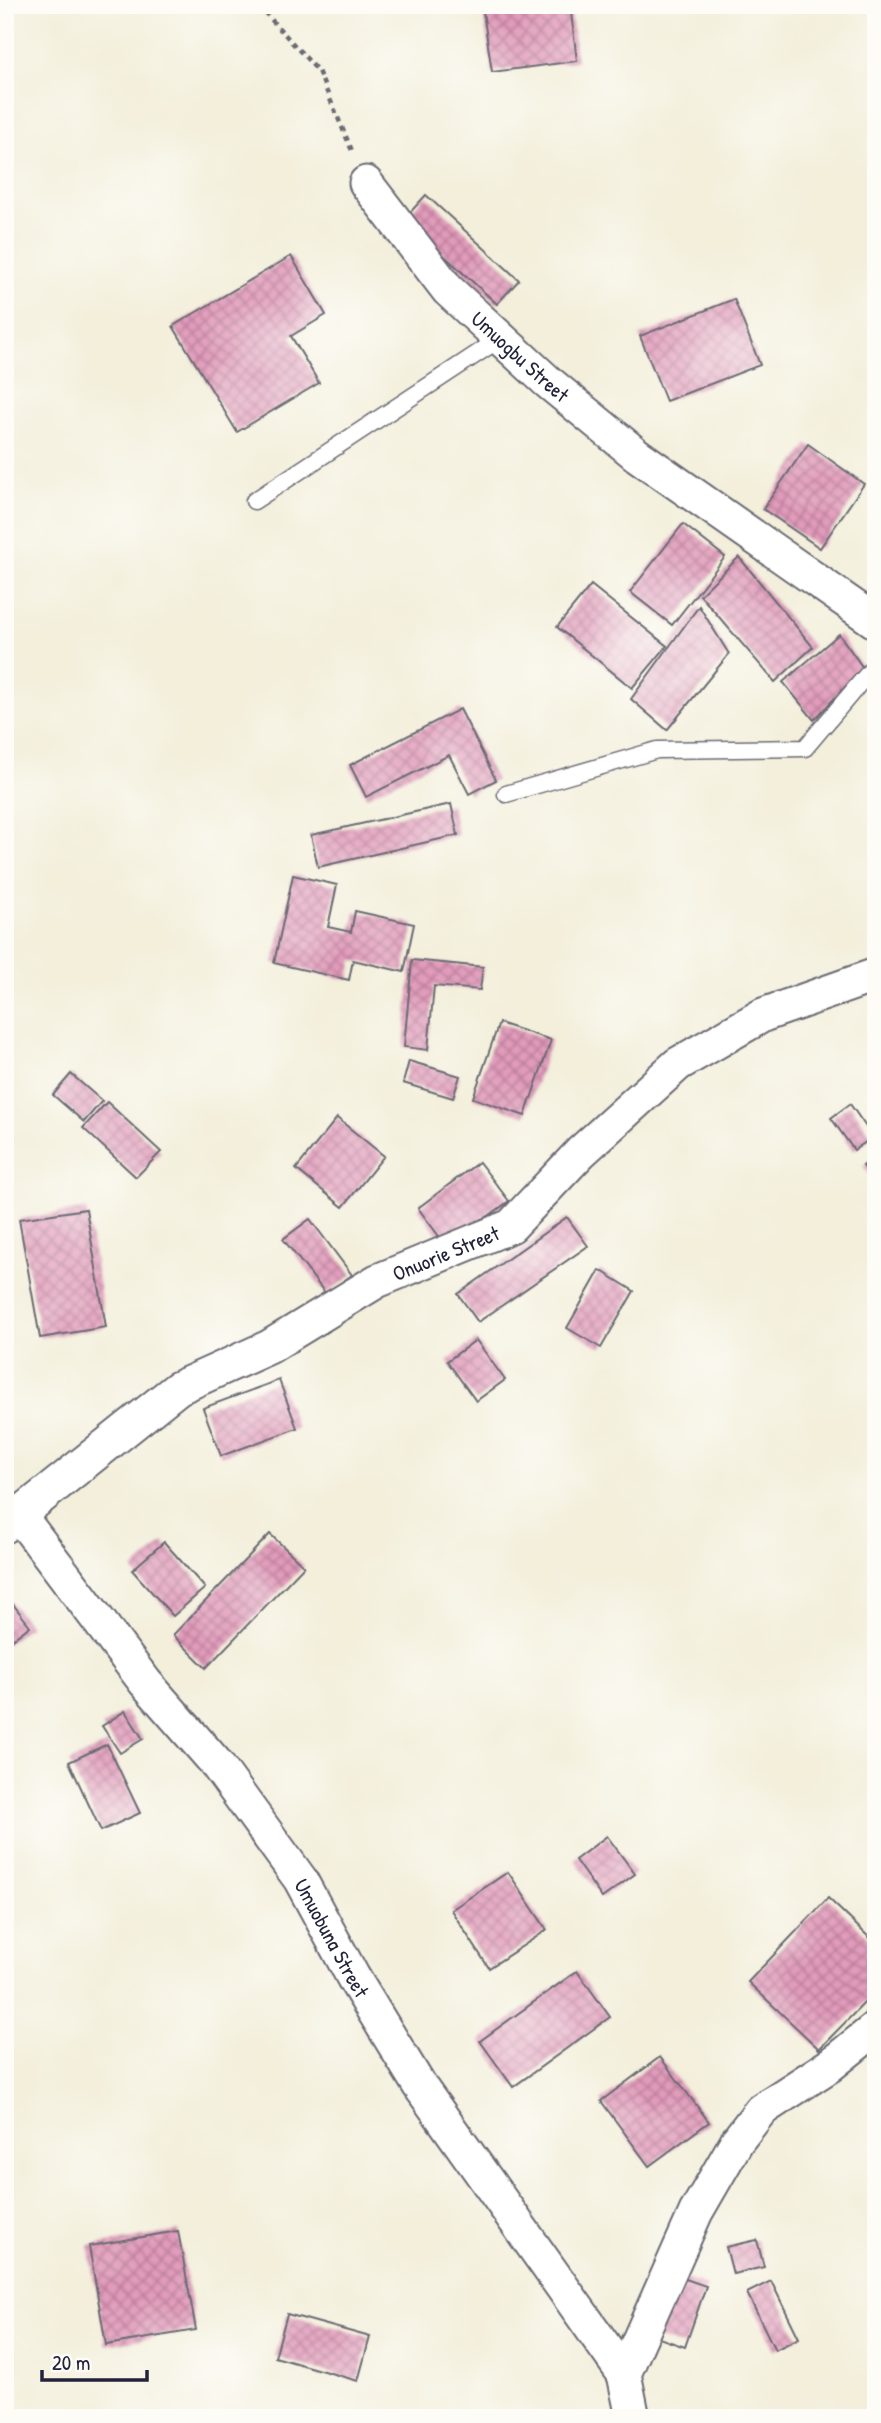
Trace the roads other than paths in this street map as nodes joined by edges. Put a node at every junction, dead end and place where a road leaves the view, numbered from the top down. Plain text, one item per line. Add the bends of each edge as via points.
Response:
1 (366, 183) road end
2 (501, 338) junction
3 (254, 501) dead end
4 (876, 622) edge
5 (876, 664) edge
6 (506, 794) dead end
7 (876, 975) edge
8 (12, 1520) edge
9 (876, 2028) edge
10 (624, 2374) junction
11 (633, 2418) edge

1 - 2 street, Umuogbu Street via 448,290
2 - 3 lane
2 - 4 street, Umuogbu Street via 637,455
5 - 6 lane via 805,748 657,750
7 - 8 street, Onuorie Street via 763,1015 678,1064 581,1152 511,1226 377,1281 269,1347 178,1388
8 - 10 street, Umuobuna Street via 215,1762 300,1879 419,2085
9 - 10 street via 829,2066 761,2110 737,2141 696,2212
10 - 11 street, Umuobuna Street

